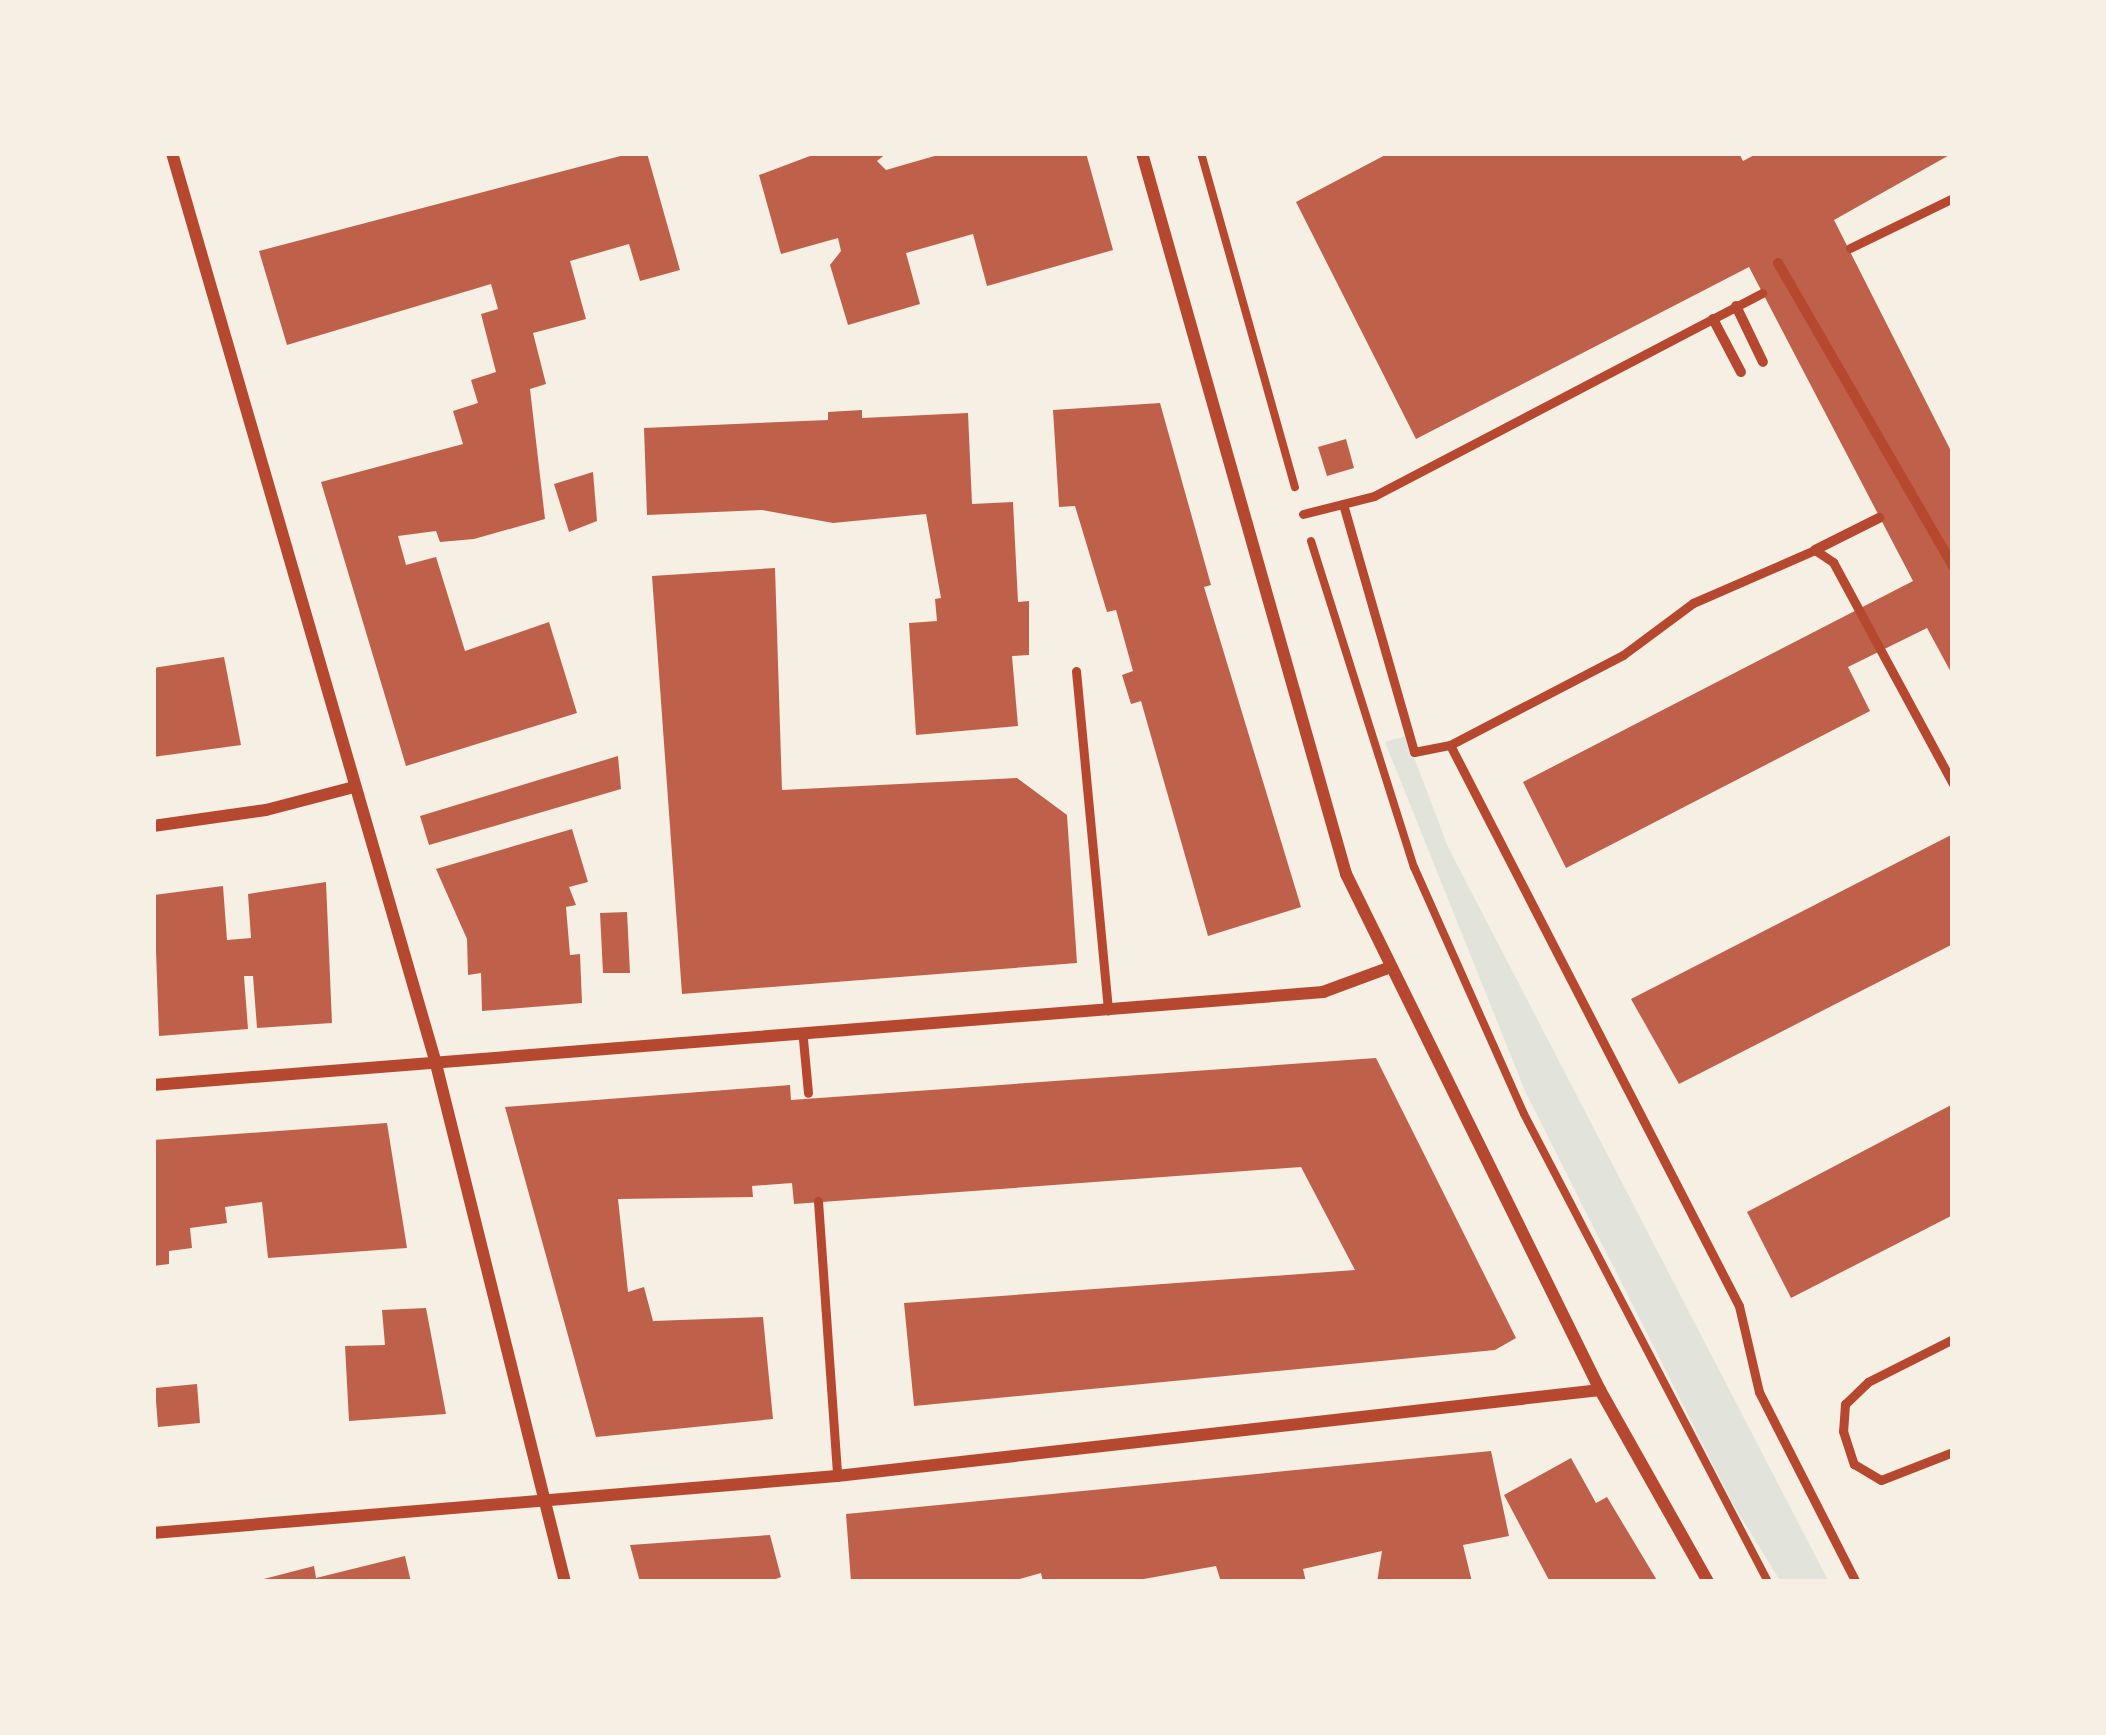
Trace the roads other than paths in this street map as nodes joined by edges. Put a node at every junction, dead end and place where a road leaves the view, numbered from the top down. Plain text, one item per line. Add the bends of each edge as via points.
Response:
1 (172, 153) edge
2 (1142, 153) edge
3 (1953, 198) edge
4 (1850, 248) dead end
5 (1778, 263) dead end
6 (1762, 293) dead end
7 (1736, 306) junction
8 (1713, 319) junction
9 (1763, 362) dead end
10 (1741, 372) dead end
11 (1342, 504) junction
12 (1303, 514) road end
13 (1879, 518) dead end
14 (1815, 550) junction
15 (1953, 566) edge
16 (1076, 671) dead end
17 (1450, 745) junction
18 (1953, 784) edge
19 (354, 787) junction
20 (153, 826) edge
21 (1388, 968) junction
22 (1108, 1010) junction
23 (803, 1039) junction
24 (435, 1060) junction
25 (153, 1085) edge
26 (808, 1093) dead end
27 (818, 1201) dead end
28 (1953, 1339) edge
29 (1600, 1390) junction
30 (1953, 1452) edge
31 (836, 1476) junction
32 (543, 1502) junction
33 (153, 1533) edge
34 (565, 1582) edge
35 (1708, 1582) edge
36 (1856, 1582) edge

1 - 19 street
2 - 21 street via 1346,874
3 - 4 lane
5 - 15 street
6 - 7 lane
7 - 8 lane
7 - 9 street
8 - 10 street
8 - 11 lane via 1373,496
11 - 12 lane
11 - 17 lane via 1414,752
13 - 14 street
14 - 17 lane via 1693,603 1623,655
14 - 18 lane via 1833,562
16 - 22 lane
17 - 36 lane via 1739,1306 1759,1392
19 - 20 street
19 - 24 street
21 - 22 street via 1323,992
21 - 29 street
22 - 23 street
23 - 24 street
23 - 26 lane
24 - 25 street
24 - 32 street
27 - 31 lane
28 - 30 lane via 1868,1382 1845,1404 1843,1431 1854,1464 1881,1480
29 - 31 street
29 - 35 street
31 - 32 street
32 - 33 street
32 - 34 street

